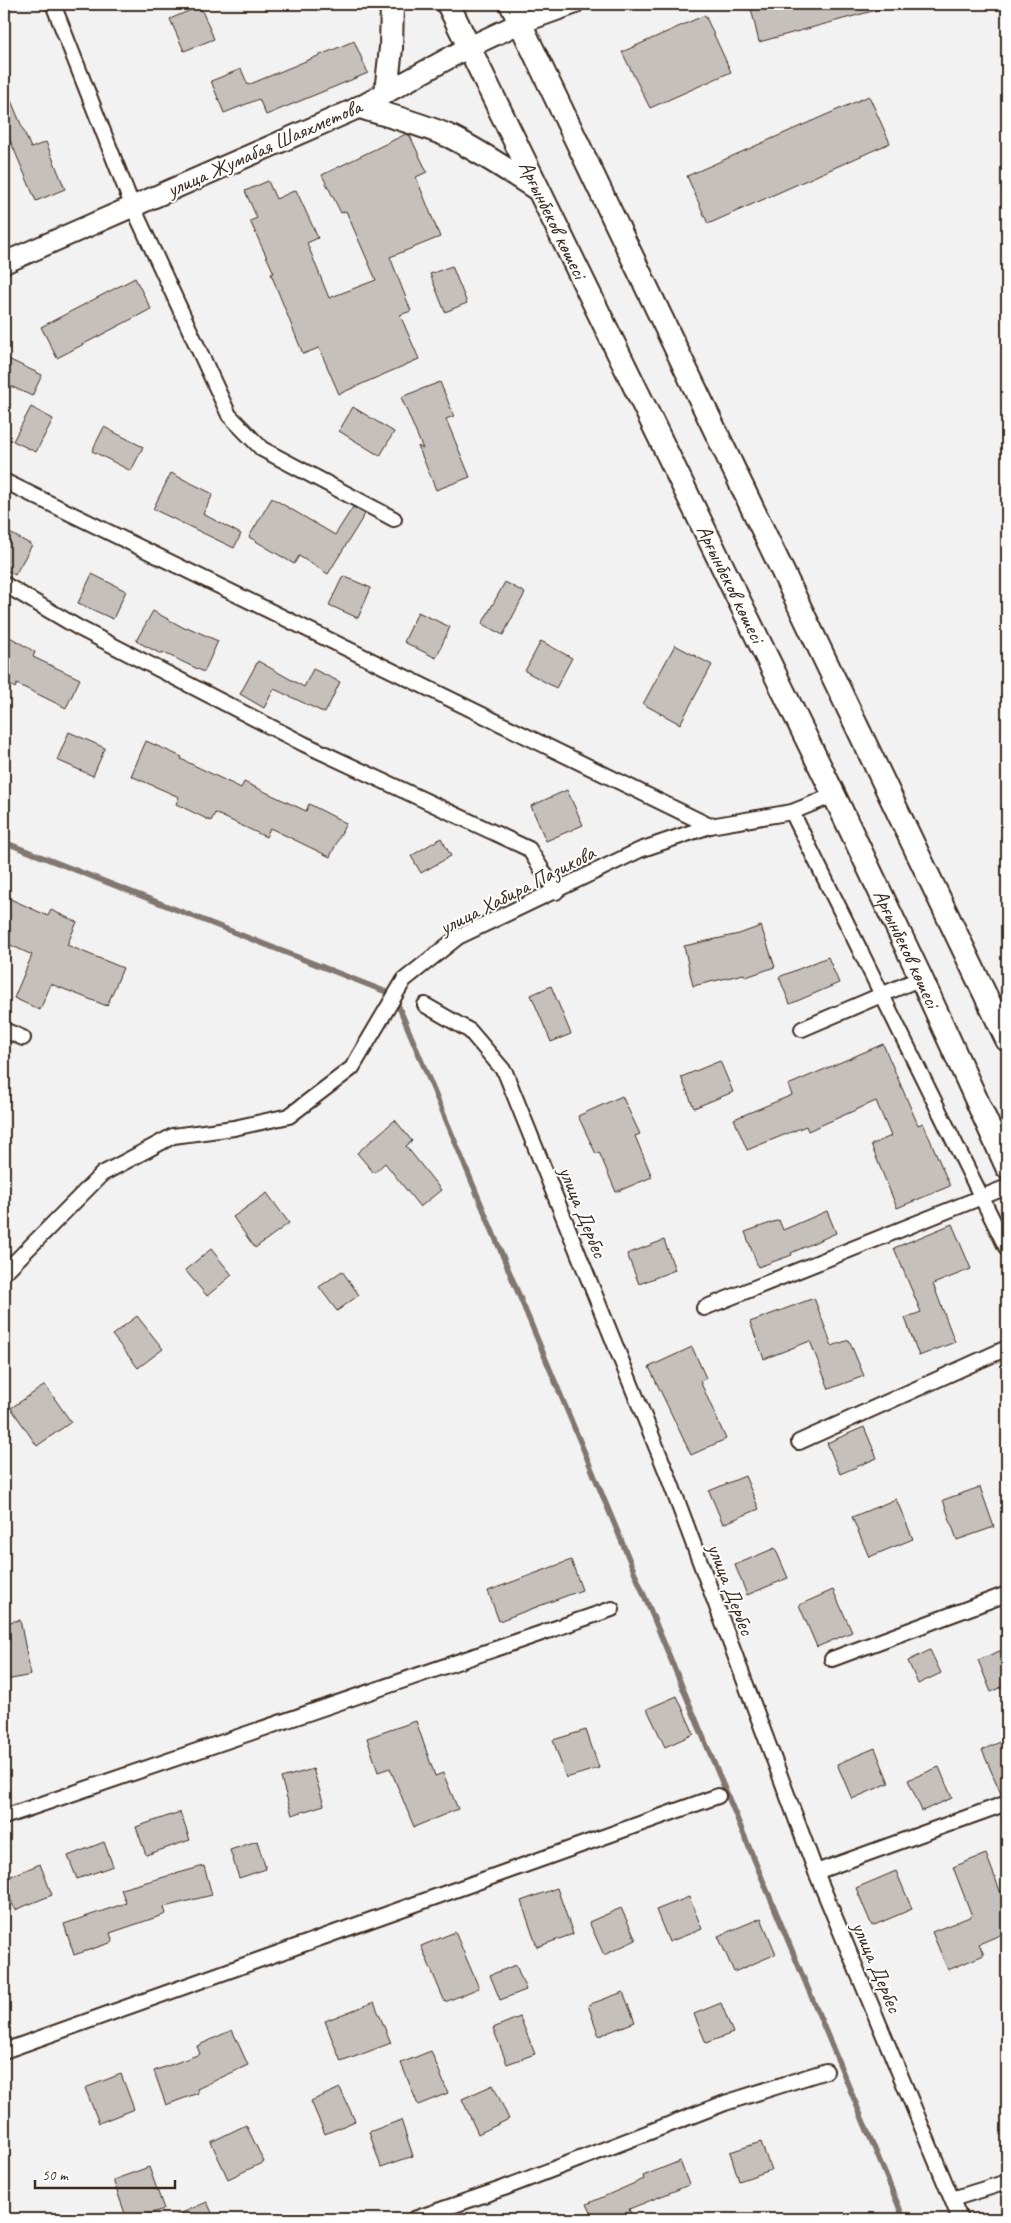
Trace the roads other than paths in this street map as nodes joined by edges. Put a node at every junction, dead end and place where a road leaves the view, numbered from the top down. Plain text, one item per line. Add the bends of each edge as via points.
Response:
1 (53, 4) edge
2 (392, 4) edge
3 (448, 4) edge
4 (573, 4) edge
5 (516, 13) edge
6 (469, 47) junction
7 (386, 92) junction
8 (360, 107) junction
9 (537, 190) junction
10 (132, 206) junction
11 (4, 263) edge
12 (4, 481) edge
13 (394, 519) dead end
14 (4, 584) edge
15 (834, 795) junction
16 (792, 812) junction
17 (710, 826) junction
18 (556, 892) junction
19 (921, 978) junction
20 (883, 994) junction
21 (425, 1005) dead end
22 (802, 1029) dead end
23 (4, 1030) edge
24 (23, 1038) dead end
25 (1007, 1040) edge
26 (1007, 1166) edge
27 (1007, 1187) edge
28 (981, 1197) junction
29 (1007, 1249) edge
30 (4, 1272) edge
31 (704, 1308) dead end
32 (1007, 1348) edge
33 (799, 1442) dead end
34 (1007, 1594) edge
35 (612, 1609) dead end
36 (832, 1659) dead end
37 (718, 1796) dead end
38 (1007, 1804) edge
39 (4, 1817) edge
40 (816, 1872) junction
41 (4, 2051) edge
42 (826, 2071) dead end
43 (1007, 2182) edge
44 (952, 2199) junction
45 (414, 2219) edge
46 (960, 2219) edge

1 - 10 street
2 - 7 main road
3 - 6 main road, Арғынбеков көшесі
4 - 5 street, улица Жумабая Шаяхметова
5 - 6 street, улица Жумабая Шаяхметова
5 - 25 main road
6 - 7 street, улица Жумабая Шаяхметова
6 - 9 main road, Арғынбеков көшесі
7 - 8 street, улица Жумабая Шаяхметова
8 - 9 main road via 450,137
8 - 10 street, улица Жумабая Шаяхметова
9 - 15 main road, Арғынбеков көшесі
10 - 11 street, улица Жумабая Шаяхметова
10 - 13 street via 229,415 262,449
12 - 17 street
14 - 18 street via 79,628 304,744 529,849
15 - 16 street, улица Хабира Пазикова
15 - 19 main road, Арғынбеков көшесі
16 - 17 street, улица Хабира Пазикова
16 - 20 street
17 - 18 street, улица Хабира Пазикова via 640,850
18 - 30 street, улица Хабира Пазикова via 458,937 404,980 352,1068 289,1116 173,1136 102,1174
19 - 20 street
19 - 26 main road, Арғынбеков көшесі
20 - 22 street
20 - 28 street
21 - 40 street, улица Дербес via 470,1031 505,1072 668,1476
23 - 24 street
27 - 28 street
28 - 29 street
28 - 31 street
32 - 33 street
34 - 36 street
35 - 39 street
37 - 41 street
38 - 40 street
40 - 44 street, улица Дербес
42 - 45 street via 725,2103
43 - 44 street
44 - 46 street, улица Дербес

